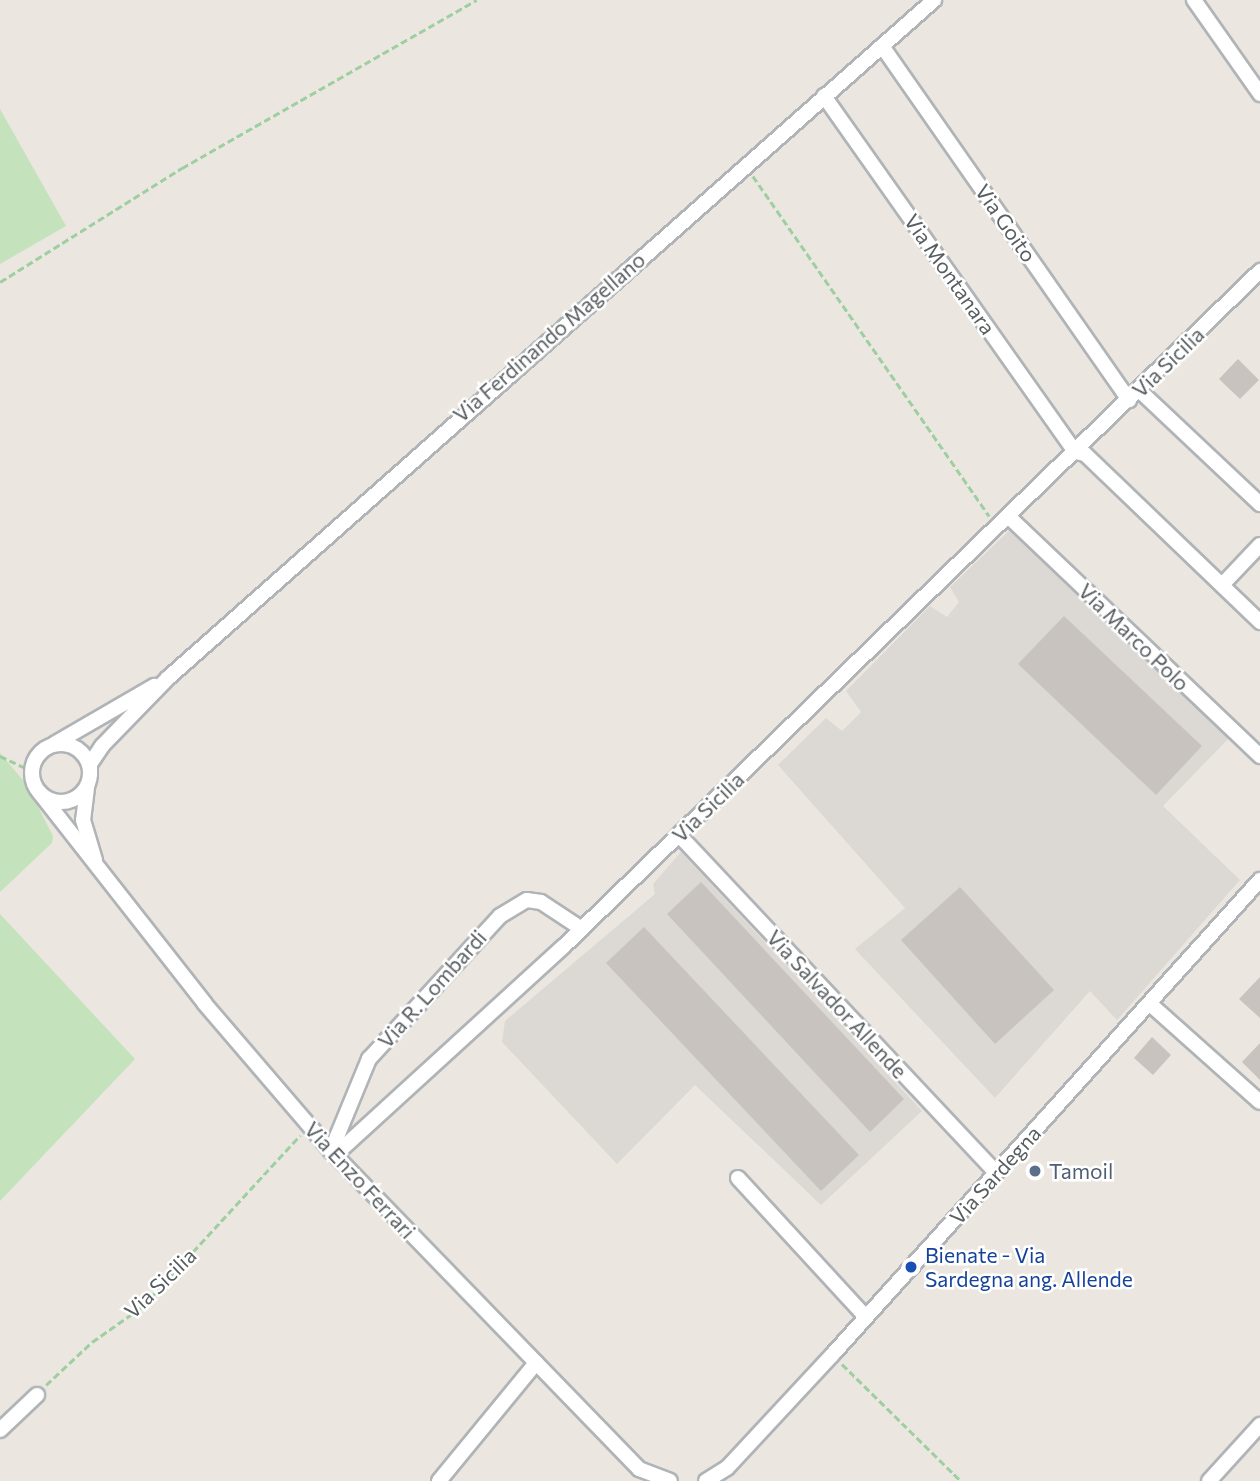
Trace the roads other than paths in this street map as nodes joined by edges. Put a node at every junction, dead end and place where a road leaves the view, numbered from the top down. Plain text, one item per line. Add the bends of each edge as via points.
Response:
1 (934, 0) edge
2 (1194, 0) edge
3 (882, 46) junction
4 (1260, 94) edge
5 (824, 96) junction
6 (1259, 273) edge
7 (1140, 391) junction
8 (1129, 400) junction
9 (1075, 452) junction
10 (1260, 504) edge
11 (1003, 522) junction
12 (1260, 545) edge
13 (1222, 585) junction
14 (1260, 622) edge
15 (168, 678) junction
16 (53, 744) junction
17 (1260, 756) edge
18 (89, 780) junction
19 (39, 792) junction
20 (679, 835) junction
21 (100, 874) junction
22 (1260, 880) edge
23 (582, 929) junction
24 (1150, 1004) junction
25 (1260, 1102) edge
26 (333, 1153) junction
27 (996, 1173) junction
28 (738, 1178) dead end
29 (866, 1317) junction
30 (536, 1363) junction
31 (37, 1395) road end
32 (1260, 1425) edge
33 (0, 1430) edge
34 (724, 1474) edge
35 (641, 1475) edge
36 (439, 1481) edge
37 (670, 1481) edge
38 (706, 1481) edge
39 (1209, 1481) edge

1 - 3 street, Via Ferdinando Magellano
2 - 4 street
3 - 5 street, Via Ferdinando Magellano
3 - 8 street, Via Goito
5 - 9 street, Via Montanara
5 - 15 street, Via Ferdinando Magellano
6 - 7 street, Via Sicilia
7 - 8 street, Via Sicilia
7 - 10 street
8 - 9 street, Via Sicilia
9 - 11 street, Via Sicilia
9 - 13 street via 1085,454
11 - 17 street, Via Marco Polo
11 - 20 street, Via Sicilia
12 - 13 street
13 - 14 street
15 - 16 street, Via Ferdinando Magellano
15 - 18 street, Via Ferdinando Magellano via 102,746 90,764
16 - 18 street via 79,750
16 - 19 street via 38,754 32,771
18 - 19 street via 65,802
18 - 21 street, Via Enzo Ferrari via 83,820
19 - 21 street, Via Enzo Ferrari
20 - 23 street, Via Sicilia
20 - 27 street, Via Salvador Allende
21 - 26 street, Via Enzo Ferrari
22 - 24 street, Via Sardegna
23 - 26 street, Via Sicilia
23 - 26 street, Via R. Lombardi via 541,902 527,900 500,916 369,1059
24 - 25 street
24 - 27 street, Via Sardegna
26 - 30 street, Via Enzo Ferrari
27 - 29 street, Via Sardegna
28 - 29 street
29 - 34 street, Via Sardegna
30 - 35 street, Via Enzo Ferrari
30 - 36 street
31 - 33 street
32 - 39 street
34 - 38 street, Via Sardegna
35 - 37 street, Via Enzo Ferrari

